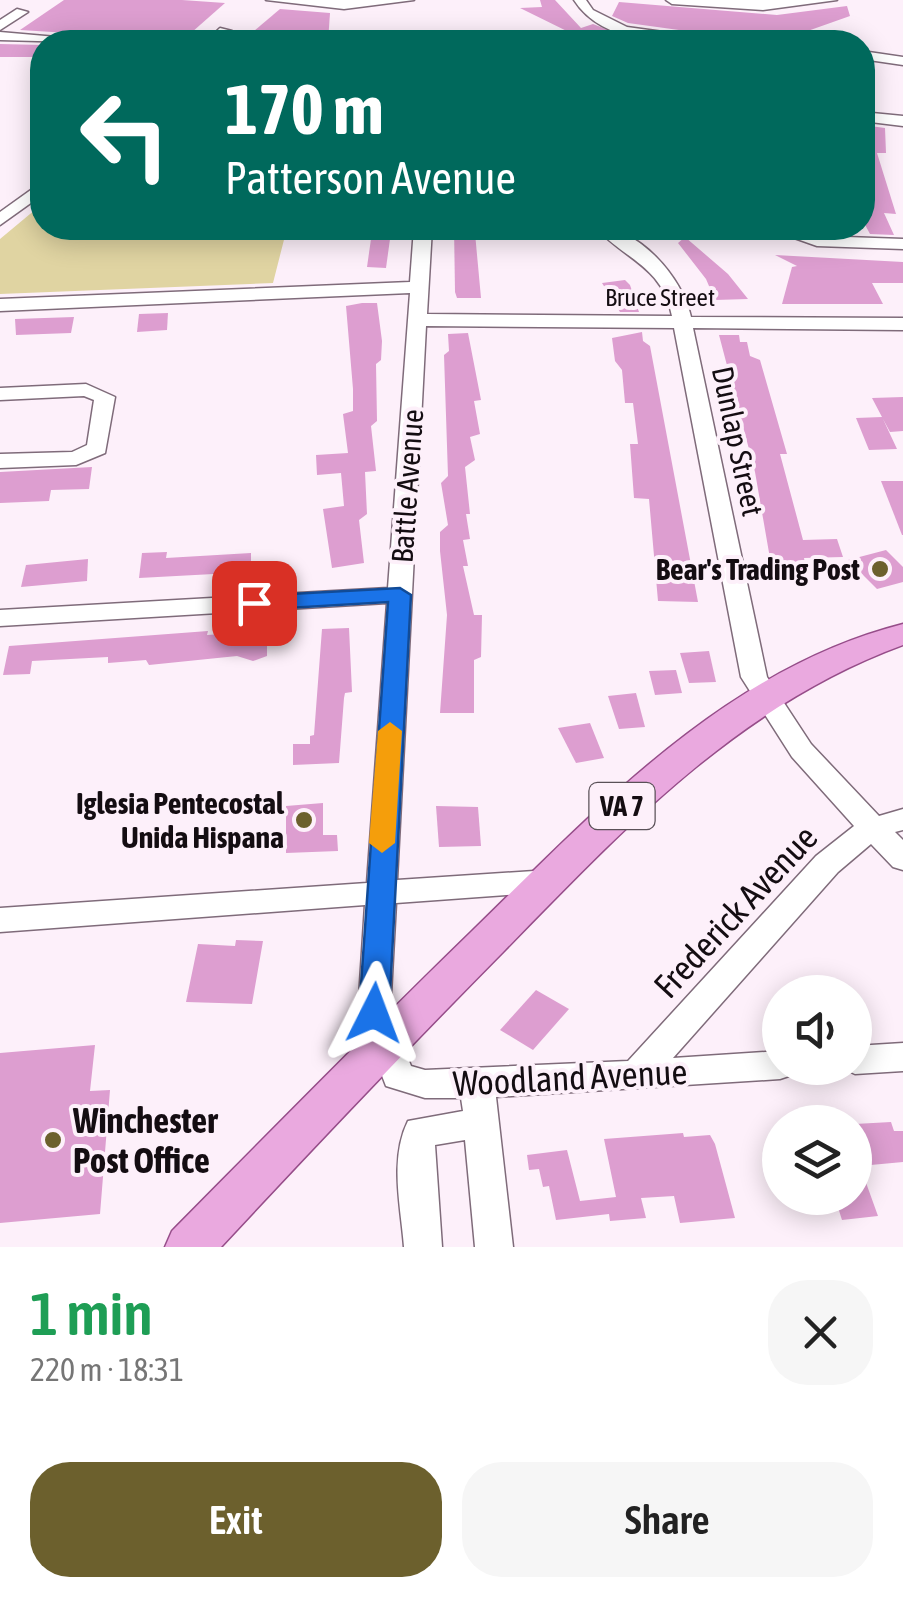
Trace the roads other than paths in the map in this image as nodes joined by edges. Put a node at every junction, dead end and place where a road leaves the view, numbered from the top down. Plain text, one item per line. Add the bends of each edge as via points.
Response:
1 (272, 0) edge
2 (408, 0) edge
3 (580, 0) edge
4 (672, 0) edge
5 (830, 0) edge
6 (22, 12) dead end
7 (0, 26) edge
8 (629, 30) edge
9 (0, 36) edge
10 (30, 39) edge
11 (875, 58) edge
12 (903, 61) edge
13 (875, 117) edge
14 (903, 120) edge
15 (30, 196) edge
16 (0, 220) edge
17 (422, 240) edge
18 (621, 240) edge
19 (817, 240) edge
20 (903, 244) edge
21 (419, 287) junction
22 (0, 304) edge
23 (416, 320) junction
24 (683, 322) junction
25 (903, 324) edge
26 (0, 394) edge
27 (0, 461) edge
28 (400, 595) junction
29 (0, 618) edge
30 (903, 634) edge
31 (762, 695) junction
32 (889, 824) edge
33 (903, 859) edge
34 (549, 881) junction
35 (379, 892) junction
36 (0, 920) edge
37 (386, 1042) junction
38 (903, 1056) edge
39 (872, 1059) edge
40 (762, 1066) edge
41 (637, 1075) junction
42 (477, 1083) junction
43 (482, 1123) junction
44 (189, 1247) edge
45 (423, 1247) edge
46 (494, 1247) edge

1 - 2 street
3 - 8 street via 590,15
4 - 5 street via 762,6
6 - 7 street
9 - 10 street
11 - 12 street
13 - 14 street
15 - 16 street
17 - 21 street, Battle Avenue
18 - 24 street, Dunlap Street via 660,270
19 - 20 street
21 - 22 street
21 - 23 street, Battle Avenue
23 - 24 street, Bruce Street
23 - 28 street, Battle Avenue
24 - 25 street, Bruce Street
24 - 31 street, Dunlap Street
26 - 27 street via 86,390 104,397 97,448 76,458
28 - 29 street
28 - 35 street, Battle Avenue
30 - 31 main road, VA 7
31 - 32 street
31 - 34 main road, VA 7 via 658,772
32 - 33 street
32 - 41 street, Frederick Avenue via 827,864
34 - 35 street
34 - 37 main road, VA 7
35 - 36 street
35 - 37 street, Battle Avenue via 374,1013
37 - 42 street, Woodland Avenue via 398,1076 425,1084
37 - 44 main road, VA 7
38 - 39 street
40 - 41 street, Woodland Avenue
41 - 42 street, Woodland Avenue
42 - 43 street
43 - 45 street via 420,1132 414,1156
43 - 46 street

